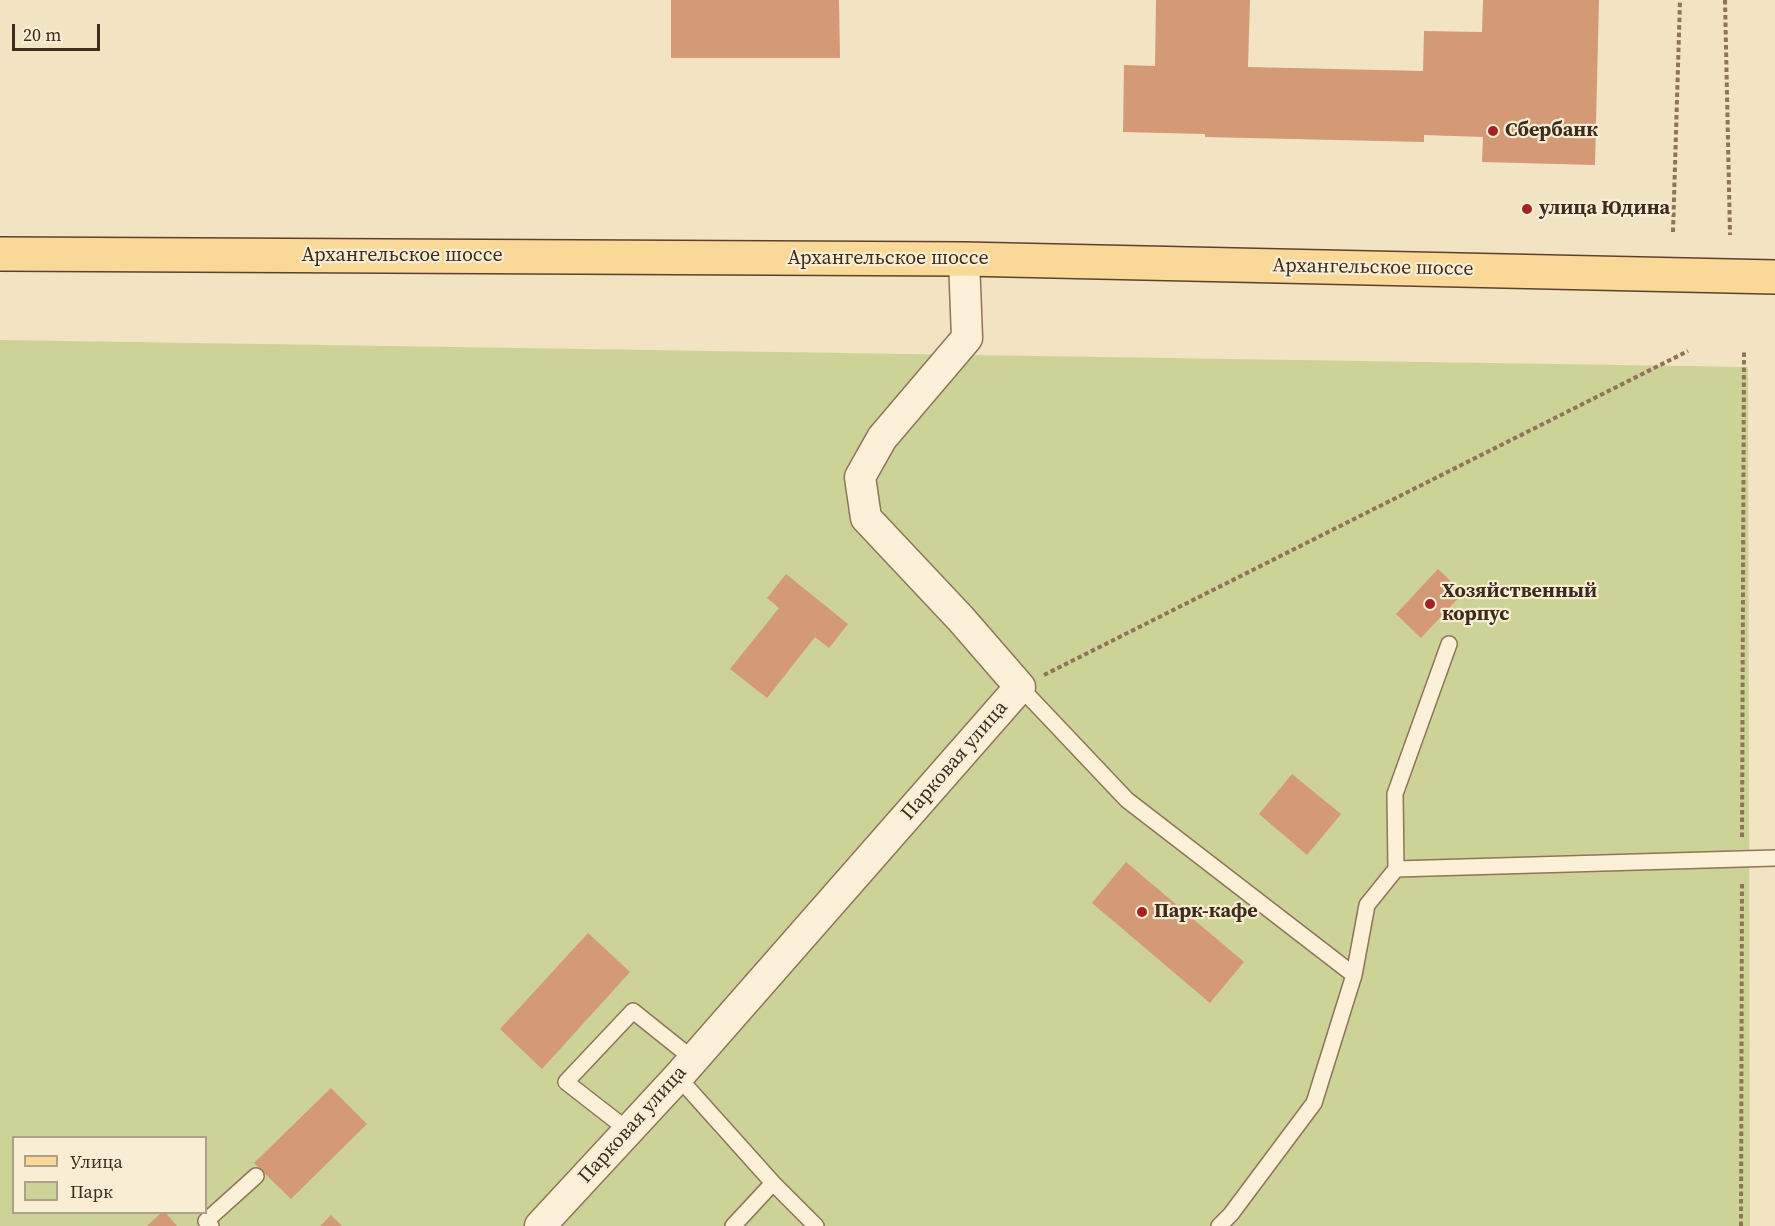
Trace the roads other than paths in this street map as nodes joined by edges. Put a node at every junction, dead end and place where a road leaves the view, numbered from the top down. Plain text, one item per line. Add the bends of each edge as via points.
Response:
1 (0, 254) edge
2 (964, 259) junction
3 (1775, 277) edge
4 (1449, 644) dead end
5 (1020, 687) junction
6 (1775, 858) edge
7 (1396, 869) junction
8 (1354, 975) junction
9 (686, 1068) junction
10 (629, 1131) junction
11 (256, 1176) dead end
12 (773, 1183) junction
13 (211, 1226) edge
14 (540, 1226) edge
15 (733, 1226) edge
16 (816, 1226) edge
17 (1219, 1226) edge

1 - 2 main road, Архангельское шоссе
2 - 3 main road, Архангельское шоссе
2 - 5 street, Парковая улица via 968,338 882,438 860,477 866,518
4 - 7 lane via 1395,794
5 - 8 lane via 1127,800
5 - 9 street, Парковая улица
6 - 7 lane
7 - 8 lane via 1367,905
8 - 17 lane via 1314,1103
9 - 10 street, Парковая улица
9 - 10 lane via 633,1011 566,1082
9 - 12 lane
10 - 14 street, Парковая улица
11 - 13 lane via 206,1221
12 - 15 lane
12 - 16 lane

